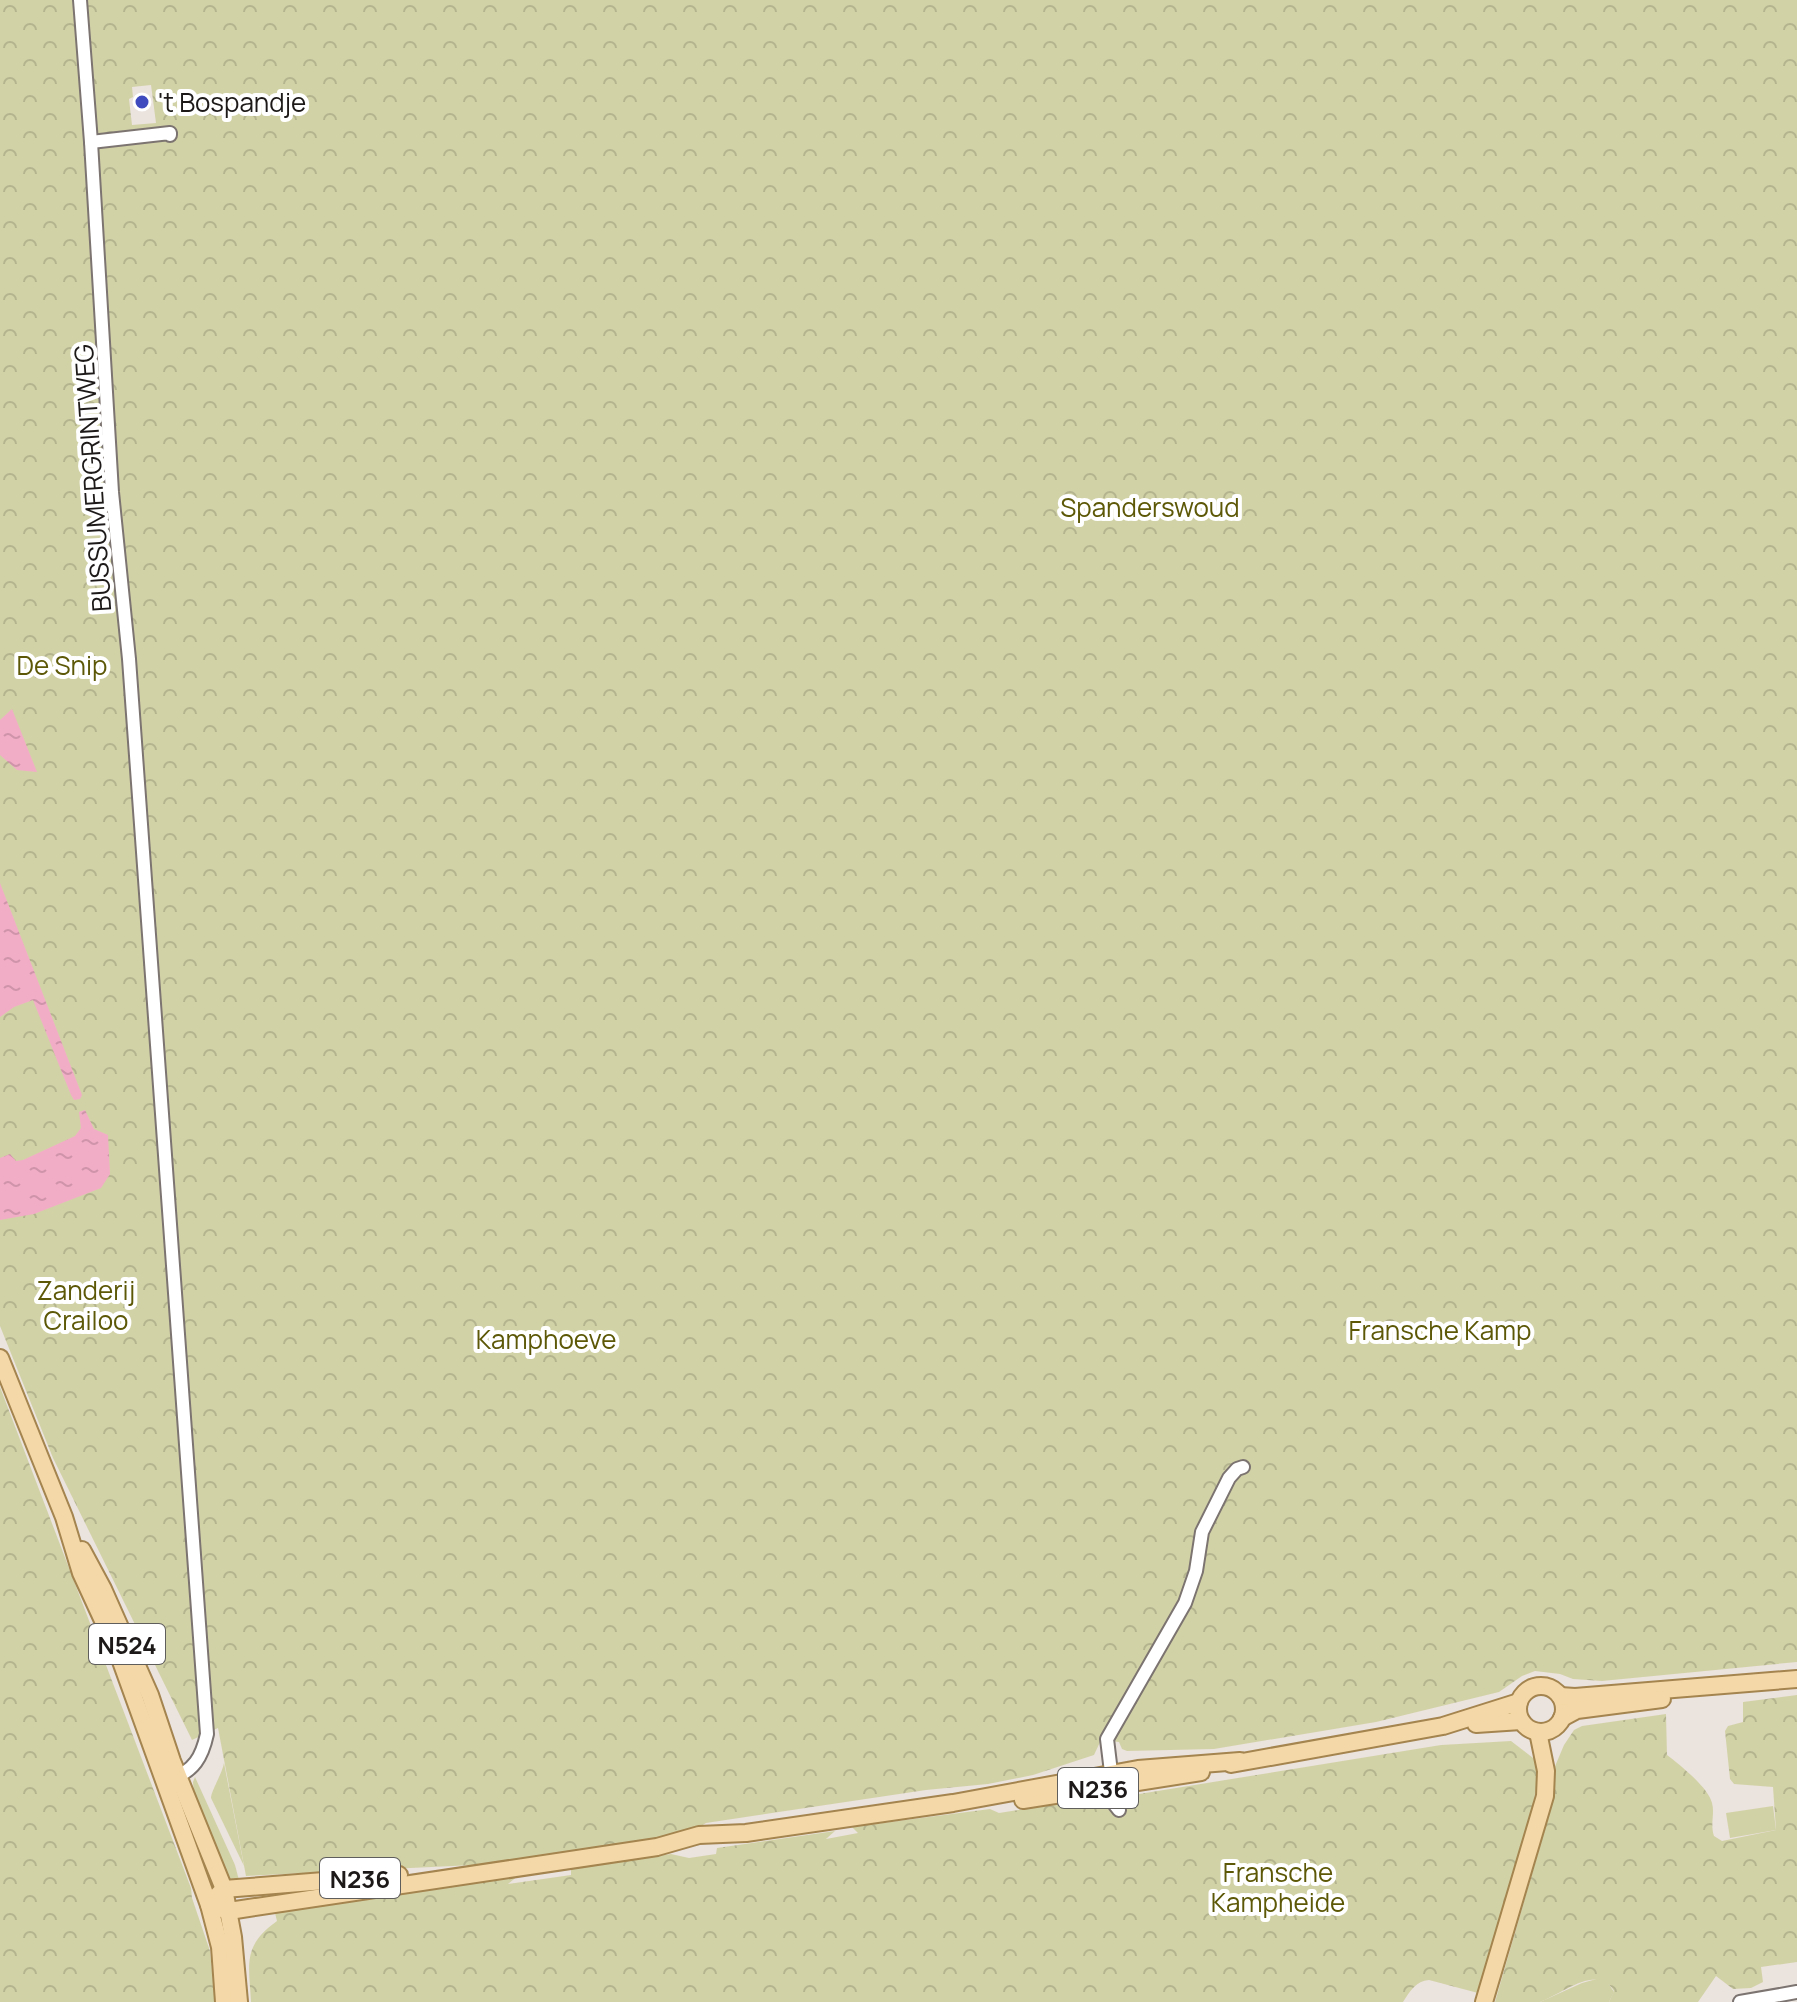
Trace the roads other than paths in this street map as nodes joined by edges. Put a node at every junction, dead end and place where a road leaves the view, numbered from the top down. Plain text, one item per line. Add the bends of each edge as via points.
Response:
1 (80, 0) edge
2 (170, 135) dead end
3 (91, 142) junction
4 (0, 1358) edge
5 (1243, 1467) dead end
6 (1797, 1679) edge
7 (1770, 1682) junction
8 (1560, 1696) junction
9 (1519, 1702) junction
10 (1521, 1721) junction
11 (1443, 1726) junction
12 (1551, 1726) junction
13 (171, 1779) junction
14 (1112, 1780) junction
15 (1119, 1810) dead end
16 (496, 1870) junction
17 (224, 1889) junction
18 (209, 1905) junction
19 (229, 1911) junction
20 (1797, 1992) edge
21 (224, 2002) edge
22 (239, 2002) edge
23 (1484, 2002) edge
24 (1740, 2002) edge

1 - 3 street, BUSSUMERGRINTWEG
2 - 3 street
3 - 13 street, BUSSUMERGRINTWEG via 112,492 129,659 207,1734 195,1765
4 - 13 main road, N524 via 81,1573
5 - 14 street via 1229,1478 1202,1532 1185,1603 1107,1739
6 - 7 main road, N236
7 - 8 main road, N236
7 - 12 main road, N236 via 1577,1710
8 - 9 main road, N236 via 1537,1685
8 - 12 main road via 1564,1704
9 - 10 main road
9 - 11 main road, N236
10 - 11 main road, N236
10 - 12 main road via 1531,1730
11 - 14 main road, N236 via 1165,1779
12 - 23 main road via 1545,1796
13 - 17 main road, N524
13 - 18 main road, N524
14 - 15 street
14 - 16 main road, N236 via 1004,1803 953,1803 699,1835 657,1847
16 - 17 main road, N236
16 - 19 main road, N236
17 - 18 main road
17 - 19 main road
18 - 19 main road, N236
18 - 21 main road via 220,1947
19 - 22 main road
20 - 24 street

